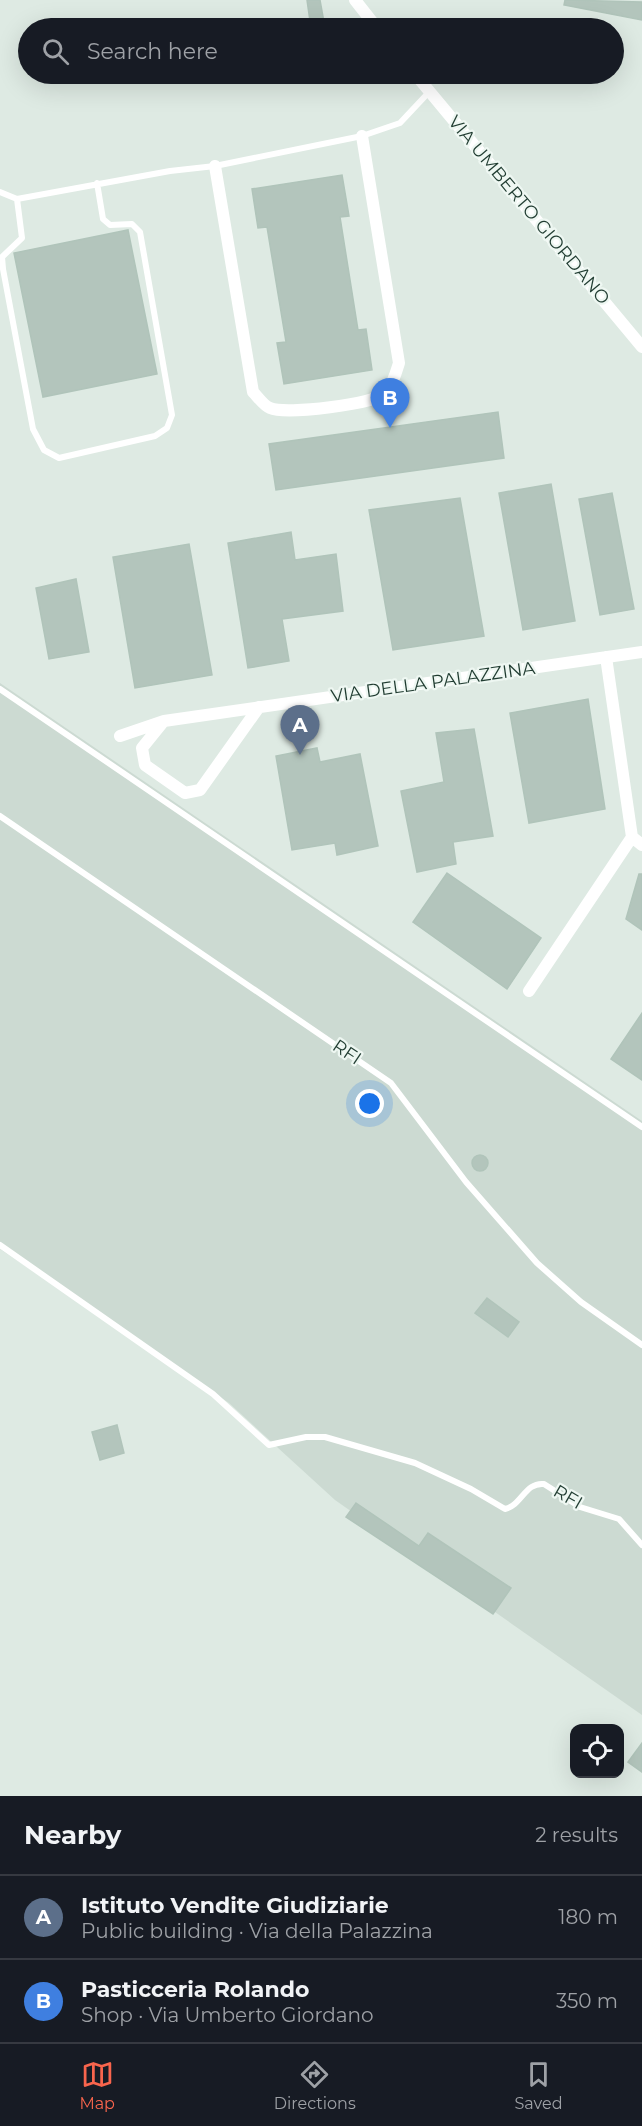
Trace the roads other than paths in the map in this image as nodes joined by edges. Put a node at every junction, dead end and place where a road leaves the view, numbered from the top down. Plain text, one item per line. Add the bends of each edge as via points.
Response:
1 (356, 0) edge
2 (370, 18) edge
3 (425, 84) edge
4 (430, 90) junction
5 (362, 136) junction
6 (215, 165) junction
7 (97, 183) junction
8 (0, 192) edge
9 (17, 199) junction
10 (642, 347) edge
11 (642, 652) edge
12 (606, 657) junction
13 (0, 689) edge
14 (259, 707) junction
15 (164, 721) junction
16 (120, 736) dead end
17 (0, 816) edge
18 (637, 841) edge
19 (529, 991) dead end
20 (642, 1127) edge
21 (0, 1245) edge
22 (642, 1345) edge
23 (642, 1545) edge

1 - 2 street
3 - 4 street, VIA UMBERTO GIORDANO
4 - 5 lane via 400,123
4 - 10 street, VIA UMBERTO GIORDANO
5 - 6 lane
5 - 6 street via 399,363 384,395 371,400 296,411 270,408 253,392
6 - 7 lane
7 - 9 lane
7 - 9 lane via 103,219 110,225 132,224 140,232 172,415 167,428 155,436 59,458 44,450 33,429 3,269 2,257 22,238
8 - 9 lane
11 - 12 street, VIA DELLA PALAZZINA
12 - 14 street, VIA DELLA PALAZZINA
12 - 18 street
13 - 20 lane
14 - 15 street, VIA DELLA PALAZZINA
14 - 15 street via 200,790 185,793 145,765 142,748
15 - 16 street, VIA DELLA PALAZZINA
17 - 22 lane, RFI via 392,1083 461,1175 537,1263 581,1302
18 - 19 street
21 - 23 lane, RFI via 213,1394 269,1445 325,1437 415,1463 505,1509 513,1507 532,1486 544,1484 580,1507 618,1519

